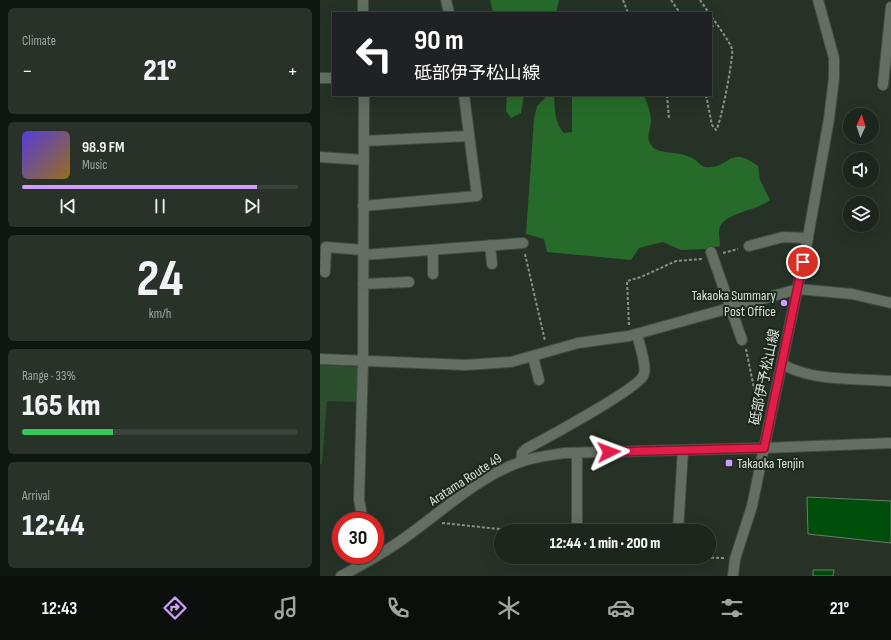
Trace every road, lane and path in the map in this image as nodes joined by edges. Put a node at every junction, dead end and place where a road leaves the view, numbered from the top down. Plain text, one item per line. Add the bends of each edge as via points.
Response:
1 (363, 0) edge
2 (446, 0) edge
3 (623, 0) edge
4 (671, 0) edge
5 (700, 0) edge
6 (818, 0) edge
7 (891, 7) edge
8 (363, 12) edge
9 (449, 12) edge
10 (628, 12) edge
11 (679, 12) edge
12 (708, 12) edge
13 (712, 18) edge
14 (716, 25) junction
15 (712, 27) edge
16 (320, 78) edge
17 (332, 78) edge
18 (882, 84) dead end
19 (364, 96) edge
20 (464, 96) edge
21 (667, 96) edge
22 (706, 96) edge
23 (669, 120) dead end
24 (469, 136) junction
25 (364, 140) junction
26 (320, 158) edge
27 (364, 160) junction
28 (363, 206) junction
29 (808, 238) junction
30 (523, 243) joint
31 (490, 245) junction
32 (749, 246) joint
33 (433, 250) junction
34 (363, 253) junction
35 (712, 254) junction
36 (323, 261) edge
37 (492, 264) dead end
38 (325, 272) dead end
39 (433, 274) dead end
40 (409, 282) dead end
41 (363, 284) junction
42 (798, 289) junction
43 (891, 303) edge
44 (731, 307) junction
45 (633, 335) junction
46 (742, 340) joint
47 (547, 352) junction
48 (533, 357) junction
49 (320, 359) edge
50 (363, 360) junction
51 (782, 364) junction
52 (538, 380) dead end
53 (891, 381) edge
54 (774, 398) junction
55 (891, 443) edge
56 (764, 448) junction
57 (683, 450) junction
58 (577, 453) junction
59 (521, 462) junction
60 (361, 512) edge
61 (426, 522) junction
62 (577, 524) edge
63 (678, 524) edge
64 (494, 529) edge
65 (384, 548) edge
66 (716, 558) edge
67 (735, 559) junction
68 (361, 571) edge
69 (341, 576) edge
70 (733, 576) edge

1 - 8 street
2 - 9 street
3 - 10 path
4 - 11 path
5 - 12 path
6 - 29 street, 砥部伊予松山線 via 834,58 834,78
7 - 18 street
13 - 14 path
14 - 15 path
14 - 22 path via 730,42 733,57 719,126 716,130 712,125
16 - 17 street
19 - 25 street
20 - 24 street
21 - 23 path
24 - 25 street
24 - 28 street via 477,196
25 - 27 street
26 - 27 street
27 - 28 street
28 - 34 street
29 - 32 street via 782,237
29 - 42 street, 砥部伊予松山線
30 - 31 street
30 - 47 path
31 - 33 street
31 - 37 street
32 - 35 path
33 - 34 street
33 - 39 street
34 - 36 street via 326,247
34 - 41 street
35 - 44 street
35 - 45 path via 676,261 641,278 627,281
36 - 38 street
40 - 41 street
41 - 50 street
42 - 43 street via 852,294
42 - 44 street
42 - 51 street, 砥部伊予松山線
44 - 45 street
44 - 46 street
45 - 47 street via 578,343
45 - 59 street via 644,364 644,376 628,389 526,449 522,453
46 - 54 path via 748,352 756,398
47 - 48 street
48 - 50 street via 511,362 472,365
48 - 52 street
49 - 50 street
50 - 60 street via 359,500
51 - 53 street via 796,372 810,375
51 - 54 street, 砥部伊予松山線
54 - 56 street, 砥部伊予松山線
55 - 56 street, 砥部伊予松山線
56 - 57 street, Aratama Route 49
56 - 67 street via 752,506
57 - 58 street, Aratama Route 49
57 - 63 street
58 - 59 street, Aratama Route 49 via 544,456
58 - 62 street
59 - 61 street, Aratama Route 49 via 493,474
61 - 64 path
61 - 65 street, Aratama Route 49
66 - 67 path
67 - 70 street
68 - 69 street, Aratama Route 49

